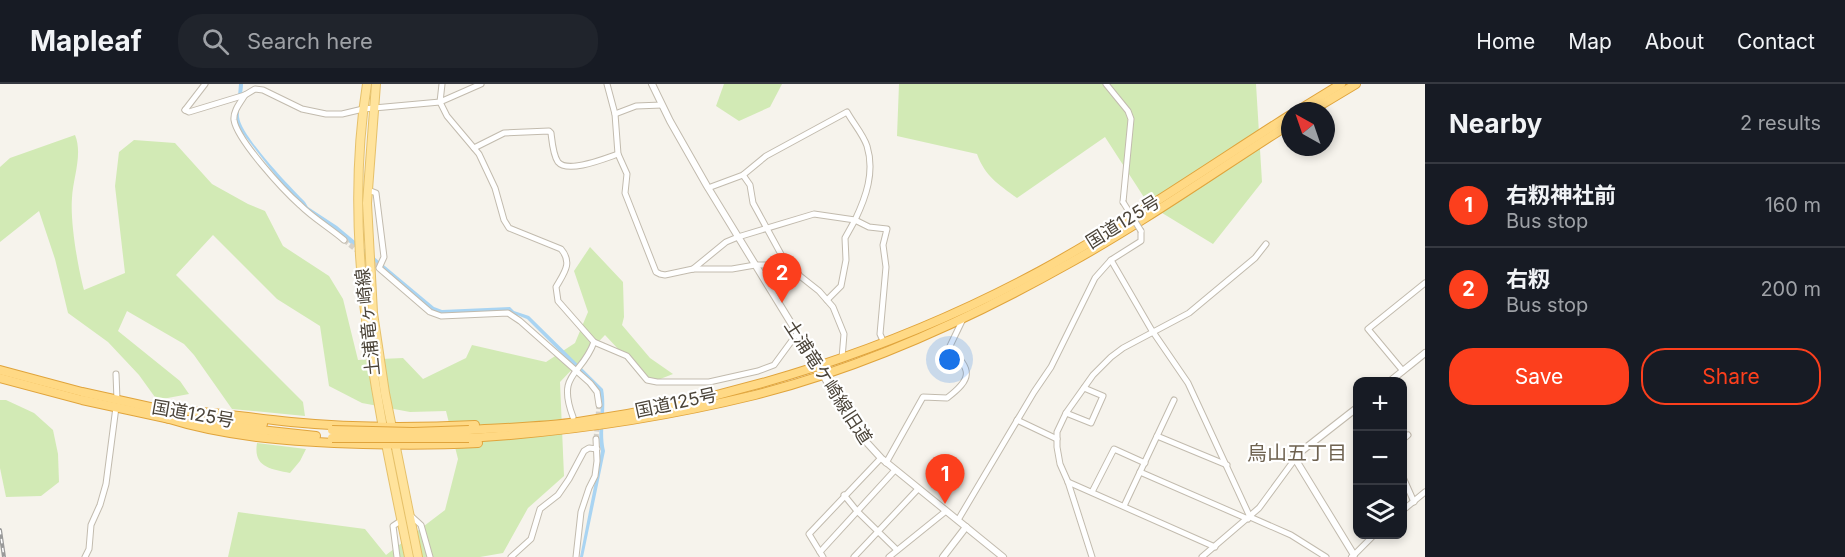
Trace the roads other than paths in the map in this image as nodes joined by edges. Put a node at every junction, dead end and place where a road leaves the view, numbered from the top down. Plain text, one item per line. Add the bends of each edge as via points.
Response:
1 (205, 84) edge
2 (367, 84) edge
3 (376, 84) edge
4 (442, 84) edge
5 (480, 84) edge
6 (607, 84) edge
7 (652, 84) edge
8 (1106, 84) edge
9 (1341, 84) edge
10 (1356, 84) edge
11 (245, 95) junction
12 (440, 102) junction
13 (1312, 102) edge
14 (1326, 102) edge
15 (662, 105) junction
16 (373, 108) junction
17 (363, 109) junction
18 (615, 114) junction
19 (1281, 121) edge
20 (1281, 130) edge
21 (474, 148) junction
22 (618, 154) junction
23 (742, 175) junction
24 (708, 188) junction
25 (368, 190) junction
26 (855, 220) junction
27 (768, 228) junction
28 (738, 237) junction
29 (344, 240) tunnel mouth
30 (1266, 243) dead end
31 (1111, 260) junction
32 (755, 265) junction
33 (788, 267) junction
34 (693, 269) junction
35 (1425, 283) edge
36 (827, 300) junction
37 (964, 317) junction
38 (1154, 333) junction
39 (796, 335) junction
40 (594, 342) junction
41 (884, 343) junction
42 (1425, 353) edge
43 (842, 358) junction
44 (575, 370) junction
45 (819, 370) junction
46 (1403, 370) junction
47 (116, 374) dead end
48 (3, 375) edge
49 (1394, 377) edge
50 (1084, 388) junction
51 (1174, 400) dead end
52 (116, 403) junction
53 (599, 405) tunnel mouth
54 (1353, 411) edge
55 (1066, 413) junction
56 (164, 414) junction
57 (573, 417) junction
58 (629, 417) junction
59 (1017, 420) junction
60 (382, 427) junction
61 (393, 427) junction
62 (1157, 436) junction
63 (596, 439) tunnel mouth
64 (1057, 439) junction
65 (386, 445) junction
66 (397, 445) junction
67 (597, 449) junction
68 (1295, 459) junction
69 (883, 461) junction
70 (1145, 462) junction
71 (1227, 465) junction
72 (895, 470) junction
73 (1140, 472) junction
74 (1068, 482) junction
75 (1406, 485) edge
76 (918, 489) junction
77 (1092, 492) junction
78 (1425, 492) edge
79 (844, 495) junction
80 (1414, 502) junction
81 (1124, 506) junction
82 (1407, 507) edge
83 (857, 511) junction
84 (946, 511) junction
85 (410, 515) junction
86 (1249, 518) junction
87 (402, 520) junction
88 (958, 520) junction
89 (966, 527) junction
90 (878, 532) junction
91 (1370, 539) edge
92 (1215, 547) junction
93 (897, 550) junction
94 (821, 554) edge
95 (1353, 556) edge
96 (85, 557) edge
97 (397, 557) edge
98 (409, 557) edge
99 (418, 557) edge
100 (430, 557) edge
101 (511, 557) edge
102 (576, 557) edge
103 (854, 557) edge
104 (889, 557) edge
105 (943, 557) edge
106 (1003, 557) edge
107 (1092, 557) edge
108 (1202, 557) edge
109 (1326, 557) edge

1 - 11 street via 185,110
2 - 17 main road, 土浦竜ヶ崎線
3 - 16 main road, 土浦竜ヶ崎線
4 - 12 street
5 - 12 street
6 - 18 street
7 - 15 street, 土浦竜ケ崎線旧道
8 - 31 street, bridge via 1131,119 1123,202 1141,231 1141,241
9 - 13 highway
10 - 14 highway
11 - 17 street via 255,89 263,90 302,109 326,114
11 - 29 street via 235,112 239,132 285,191
12 - 16 street
12 - 21 street
15 - 18 street via 636,106
15 - 24 street, 土浦竜ケ崎線旧道
16 - 17 street
16 - 25 main road, 土浦竜ヶ崎線
17 - 60 main road, 土浦竜ヶ崎線 via 358,189 363,303
18 - 22 street
19 - 41 highway, 国道125号 via 1066,257 969,307
20 - 37 highway, 国道125号 via 1069,263
21 - 22 street via 504,133 549,132 556,159 562,164 580,166
21 - 40 street via 488,172 509,228 561,249 567,256 568,267 556,287 558,301
22 - 34 street via 627,174 625,193 656,272 665,275
23 - 24 street
23 - 26 street via 766,156 847,112 867,146 870,174 867,196
23 - 27 street
24 - 28 street, 土浦竜ケ崎線旧道
25 - 44 street via 376,194 384,257 379,268 430,312 441,316 508,313
25 - 61 main road, 土浦竜ヶ崎線 via 367,233 374,313
26 - 27 street via 814,214
26 - 36 street via 845,238 841,286
26 - 41 street via 887,229 880,320
27 - 28 street
27 - 33 street
28 - 32 street, 土浦竜ケ崎線旧道
28 - 34 street
30 - 38 street via 1255,258 1189,313
31 - 38 street
31 - 59 street via 1095,278 1051,367
32 - 33 street
32 - 34 street via 732,270
32 - 39 street, 土浦竜ケ崎線旧道
33 - 36 street
35 - 46 street via 1368,329
36 - 43 street via 843,334
37 - 45 highway, 国道125号 via 887,351
37 - 69 street via 949,348 958,356 967,380 947,398 923,397
38 - 50 street via 1111,357
38 - 71 street via 1188,383
39 - 40 street via 774,364 709,382 647,380 627,356
39 - 45 street, 土浦竜ケ崎線旧道
40 - 44 street
41 - 43 highway, 国道125号
42 - 46 street
43 - 45 highway, 国道125号
44 - 53 street via 597,392
44 - 57 street via 566,391
45 - 58 highway, 国道125号
45 - 69 street, 土浦竜ケ崎線旧道 via 859,434
46 - 49 street
47 - 52 street
48 - 52 highway, 国道125号
50 - 55 street
50 - 55 street via 1103,396 1090,423
51 - 62 street
52 - 56 highway, 国道125号
52 - 96 street via 106,484 91,525
54 - 68 street
55 - 64 street
56 - 58 highway, 国道125号, bridge via 332,434 469,434
56 - 60 highway via 198,410
56 - 65 highway via 195,428 228,433
57 - 58 highway
57 - 61 highway
58 - 66 highway via 580,434 548,438
59 - 64 street
59 - 88 street
60 - 61 highway
60 - 65 main road, 土浦竜ヶ崎線
61 - 66 main road, 土浦竜ヶ崎線
62 - 70 street
62 - 71 street
63 - 67 street
64 - 74 street via 1060,464
65 - 66 highway
65 - 87 main road, 土浦竜ヶ崎線
66 - 85 main road, 土浦竜ヶ崎線
67 - 101 street via 584,451 558,495 540,509 531,539
67 - 102 street via 595,476 581,512
68 - 86 street
68 - 95 street
69 - 72 street, 土浦竜ケ崎線旧道
69 - 79 street
70 - 73 street
70 - 77 street via 1114,449
71 - 86 street
72 - 76 street, 土浦竜ケ崎線旧道
72 - 83 street
73 - 81 street
73 - 86 street
74 - 77 street
74 - 107 street
75 - 80 street
76 - 84 street, 土浦竜ケ崎線旧道
76 - 90 street
77 - 81 street
78 - 80 street
79 - 83 street
79 - 94 street via 809,534
80 - 82 street
81 - 92 street
83 - 90 street
83 - 94 street
84 - 88 street, 土浦竜ケ崎線旧道
84 - 93 street
85 - 99 main road, 土浦竜ヶ崎線
85 - 100 street via 421,525
86 - 92 street
86 - 109 street via 1291,535
87 - 97 street via 393,526
87 - 98 main road, 土浦竜ヶ崎線
88 - 89 street, 土浦竜ケ崎線旧道
89 - 105 street
89 - 106 street, 土浦竜ケ崎線旧道
90 - 93 street
90 - 103 street
91 - 95 street
92 - 108 street
93 - 104 street

